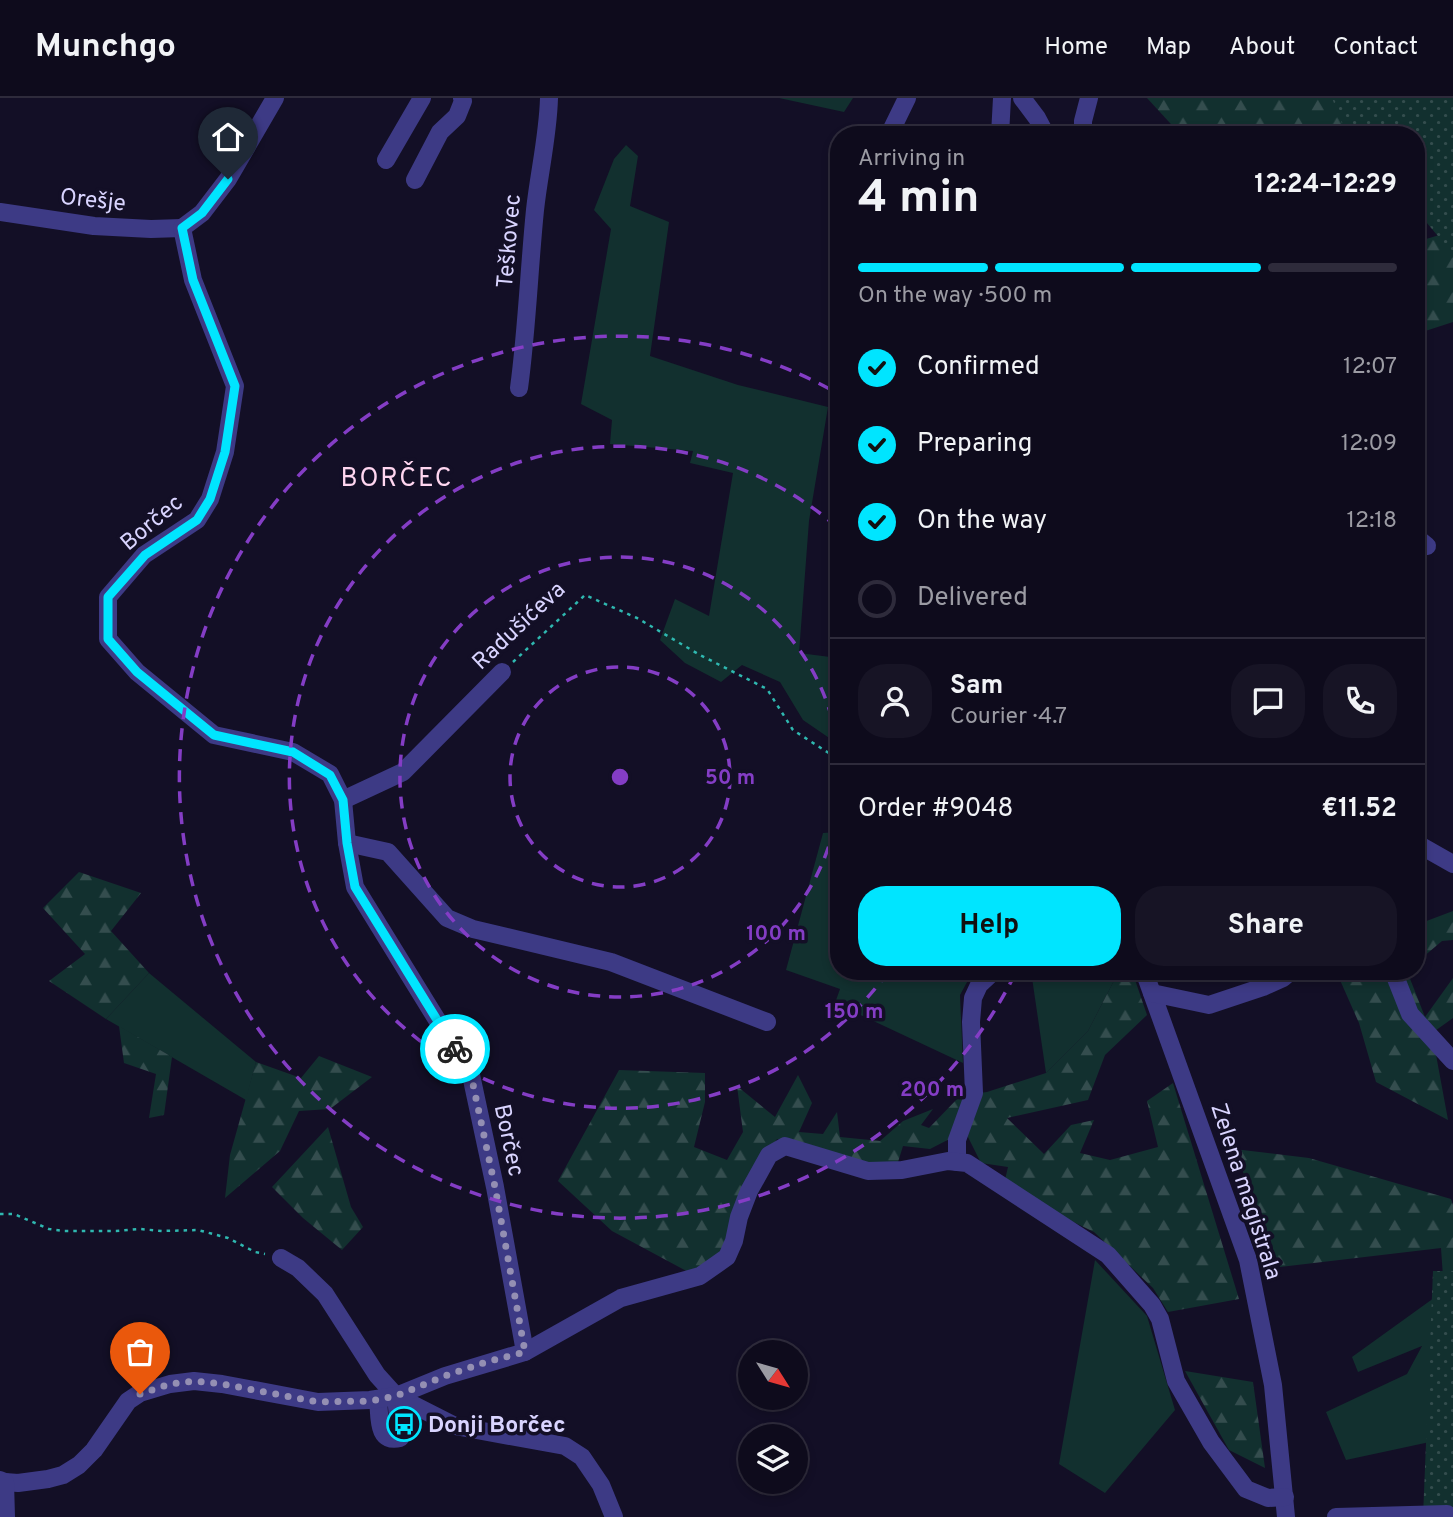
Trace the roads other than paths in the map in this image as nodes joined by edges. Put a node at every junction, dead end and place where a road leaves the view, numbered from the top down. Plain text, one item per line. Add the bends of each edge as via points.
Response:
1 (275, 98) edge
2 (422, 98) edge
3 (462, 98) edge
4 (549, 98) edge
5 (907, 98) edge
6 (1022, 98) edge
7 (1089, 98) edge
8 (1002, 101) edge
9 (893, 126) edge
10 (1001, 126) edge
11 (1041, 126) edge
12 (1083, 126) edge
13 (386, 160) dead end
14 (415, 180) dead end
15 (0, 212) edge
16 (182, 228) junction
17 (519, 388) dead end
18 (502, 672) road end
19 (343, 800) junction
20 (347, 843) junction
21 (1425, 849) edge
22 (1453, 864) edge
23 (984, 980) edge
24 (1147, 980) edge
25 (1279, 980) edge
26 (1397, 980) edge
27 (1152, 993) junction
28 (767, 1022) dead end
29 (1453, 1061) edge
30 (957, 1162) junction
31 (281, 1258) road end
32 (525, 1352) junction
33 (387, 1397) junction
34 (2, 1481) edge
35 (1285, 1497) junction
36 (1447, 1514) dead end
37 (6, 1517) edge
38 (614, 1517) edge
39 (1286, 1517) edge
40 (1336, 1517) edge

1 - 16 street via 228,179 202,213
2 - 13 street
3 - 14 street via 457,116 440,132
4 - 17 street, Teškovec
5 - 9 street
6 - 11 street
7 - 12 street
8 - 10 street
15 - 16 street, Orešje via 94,226
16 - 19 street, Borčec via 193,280 235,386 225,452 210,499 197,520 145,555 108,597 108,639 137,672 214,735 293,752 330,775
18 - 19 street, Radušićeva via 403,772
19 - 20 street, Borčec
20 - 28 street via 388,852 447,918 473,929 611,962
20 - 32 street, Borčec via 355,887 471,1075
21 - 22 street
23 - 30 street via 973,998 974,1093 957,1140
24 - 27 street, Zelena magistrala
25 - 27 street via 1209,1005
26 - 29 street via 1410,1014
27 - 35 street, Zelena magistrala via 1248,1260 1273,1385
30 - 32 street via 868,1171 785,1146 769,1155 749,1191 727,1257 700,1276 621,1298
30 - 35 street via 967,1163 1108,1255 1153,1305 1176,1381 1211,1442 1246,1489 1268,1498
31 - 33 street via 325,1294
32 - 33 street
33 - 34 street via 318,1402 222,1384 170,1384 128,1401 94,1450 63,1475 19,1483
33 - 38 street via 455,1426 565,1446 582,1457 601,1485
34 - 37 street
35 - 39 street, Zelena magistrala
36 - 40 street

